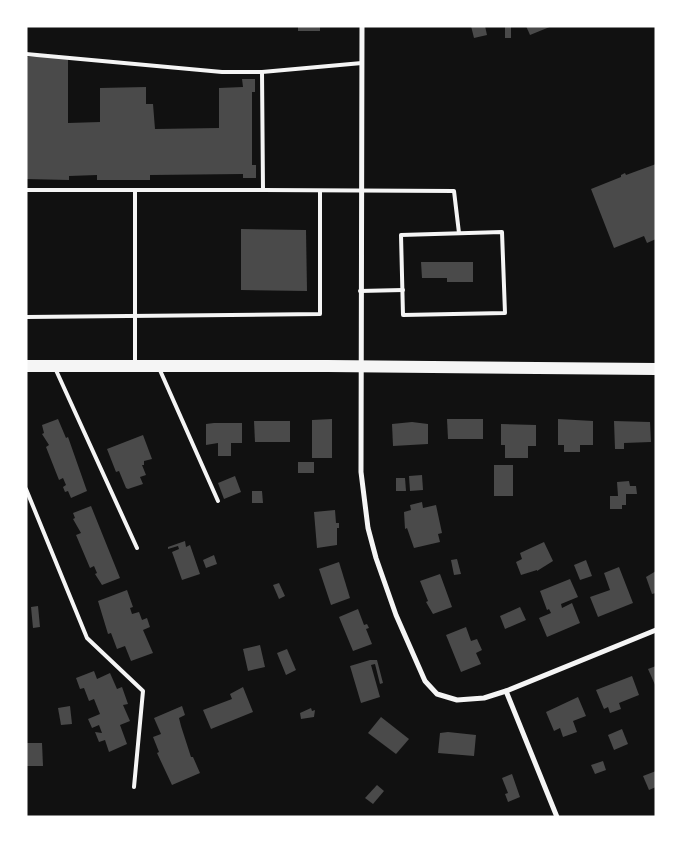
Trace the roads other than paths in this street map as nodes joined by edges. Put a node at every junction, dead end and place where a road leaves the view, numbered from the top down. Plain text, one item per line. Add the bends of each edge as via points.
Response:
1 (362, 26) edge
2 (26, 54) edge
3 (362, 63) junction
4 (262, 72) junction
5 (26, 190) edge
6 (135, 190) junction
7 (263, 190) junction
8 (320, 191) junction
9 (361, 192) junction
10 (459, 233) junction
11 (403, 290) junction
12 (360, 291) junction
13 (26, 317) edge
14 (135, 317) junction
15 (26, 366) edge
16 (54, 366) junction
17 (135, 366) junction
18 (158, 366) junction
19 (360, 366) junction
20 (656, 369) edge
21 (26, 489) edge
22 (218, 501) dead end
23 (137, 548) dead end
24 (656, 630) edge
25 (506, 691) junction
26 (134, 787) dead end
27 (557, 817) edge

1 - 3 street
2 - 4 lane via 222,72
3 - 4 lane
3 - 9 street
4 - 7 lane
5 - 6 lane
6 - 7 lane
6 - 14 lane
7 - 8 lane
8 - 9 lane
8 - 14 lane via 320,314
9 - 10 lane via 454,191
9 - 12 street
10 - 11 lane via 402,235
10 - 11 lane via 502,232 505,312 403,315
11 - 12 lane
12 - 19 street
13 - 14 lane
14 - 17 lane
15 - 16 main road
16 - 17 main road
16 - 23 lane
17 - 18 main road
18 - 19 main road
18 - 22 lane
19 - 20 main road
19 - 25 street via 364,507 376,558 418,669 437,694 449,699 472,700
21 - 26 lane via 87,638 143,691
24 - 25 street
25 - 27 street

